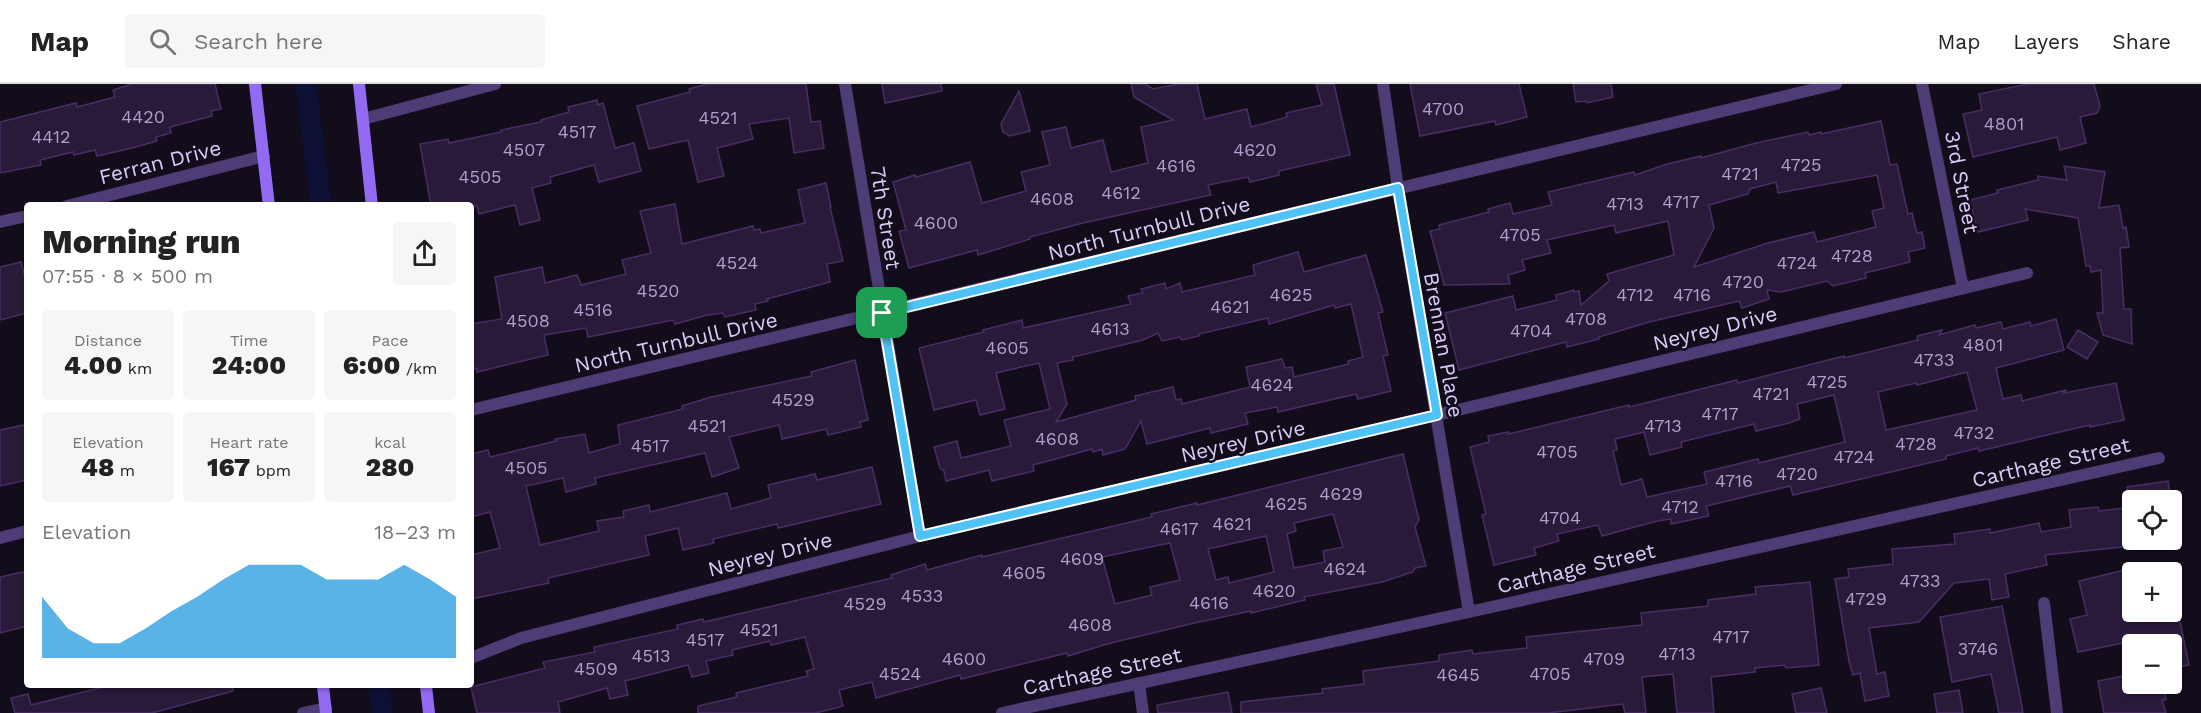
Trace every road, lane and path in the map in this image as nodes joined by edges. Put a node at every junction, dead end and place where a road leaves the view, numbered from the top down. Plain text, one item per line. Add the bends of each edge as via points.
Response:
1 (255, 84) edge
2 (359, 84) edge
3 (495, 84) edge
4 (845, 84) edge
5 (1383, 84) edge
6 (1836, 84) edge
7 (1922, 84) edge
8 (363, 119) junction
9 (264, 156) junction
10 (1398, 188) junction
11 (83, 202) edge
12 (269, 202) edge
13 (372, 202) edge
14 (24, 217) edge
15 (0, 222) edge
16 (2027, 273) dead end
17 (1963, 288) junction
18 (882, 313) junction
19 (474, 409) edge
20 (1437, 415) junction
21 (2159, 458) dead end
22 (24, 532) edge
23 (920, 536) junction
24 (0, 538) edge
25 (2044, 603) dead end
26 (1469, 612) junction
27 (474, 657) edge
28 (1139, 683) junction
29 (323, 688) edge
30 (426, 688) edge
31 (326, 710) edge
32 (303, 713) edge
33 (429, 713) edge
34 (1002, 713) edge
35 (1143, 713) edge
36 (2057, 713) edge

1 - 9 main road
2 - 8 main road
3 - 8 street
4 - 18 street, 7th Street
5 - 10 street, Brennan Place
6 - 10 street, North Turnbull Drive
7 - 17 street, 3rd Street
8 - 13 main road
9 - 11 street, Ferran Drive
9 - 12 main road
10 - 18 street, North Turnbull Drive
10 - 20 street, Brennan Place
14 - 15 street
16 - 17 street, Neyrey Drive
17 - 20 street, Neyrey Drive
18 - 19 street, North Turnbull Drive
18 - 23 street, 7th Street
20 - 23 street, Neyrey Drive
20 - 26 street, Brennan Place
21 - 26 street, Carthage Street
22 - 24 street
23 - 27 street, Neyrey Drive via 521,638
25 - 36 street
26 - 28 street, Carthage Street
28 - 34 street, Carthage Street
28 - 35 street
29 - 31 main road
30 - 33 main road
31 - 32 street

